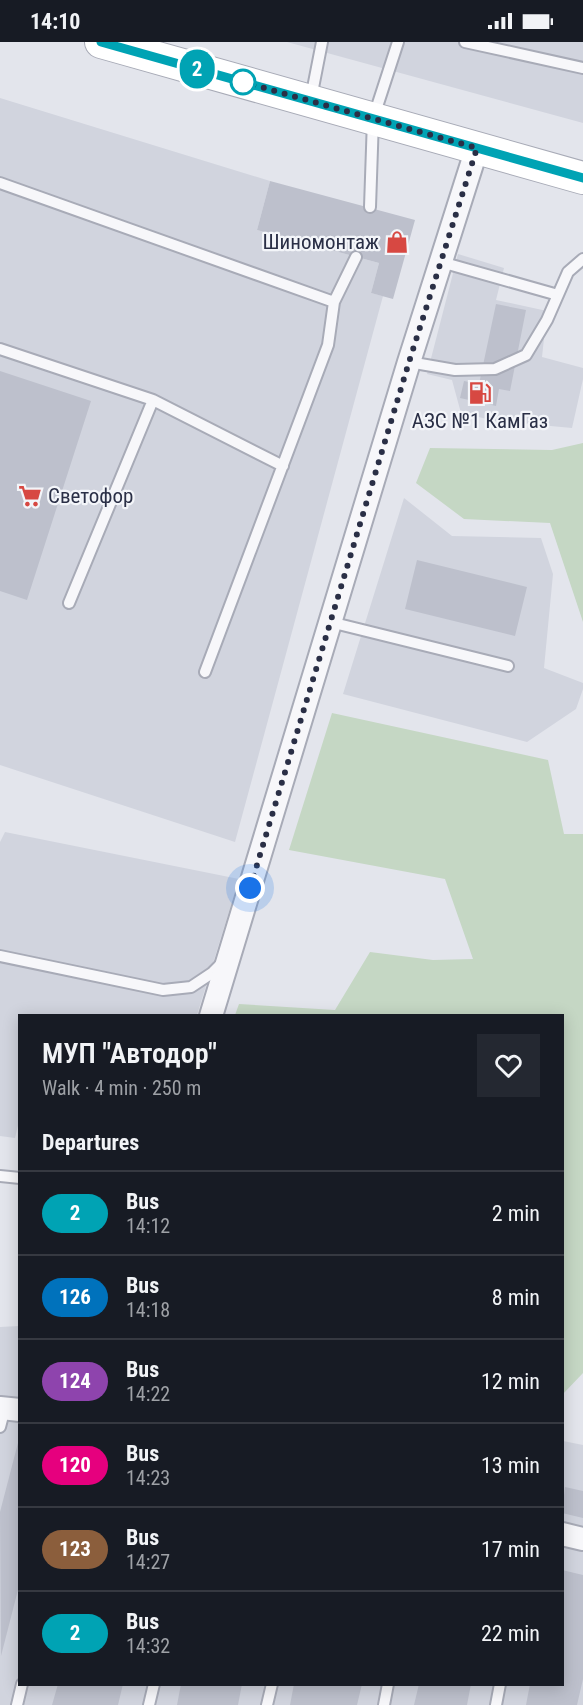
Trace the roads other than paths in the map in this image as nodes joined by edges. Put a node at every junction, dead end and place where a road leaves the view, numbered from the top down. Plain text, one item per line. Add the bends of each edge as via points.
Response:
1 (101, 42) edge
2 (322, 42) edge
3 (398, 42) edge
4 (465, 42) edge
5 (583, 68) edge
6 (310, 101) junction
7 (373, 119) junction
8 (477, 148) junction
9 (583, 178) edge
10 (0, 183) edge
11 (370, 207) dead end
12 (356, 257) dead end
13 (583, 259) edge
14 (441, 262) junction
15 (558, 295) junction
16 (334, 302) junction
17 (0, 349) edge
18 (409, 362) junction
19 (153, 400) junction
20 (283, 466) junction
21 (69, 603) dead end
22 (330, 622) junction
23 (508, 666) dead end
24 (205, 672) dead end
25 (230, 955) junction
26 (0, 956) edge
27 (213, 1014) edge
28 (0, 1176) edge
29 (18, 1178) edge
30 (564, 1534) edge
31 (583, 1539) edge
32 (22, 1686) edge
33 (153, 1686) edge
34 (272, 1686) edge
35 (388, 1686) edge
36 (500, 1686) edge
37 (17, 1705) edge
38 (148, 1705) edge
39 (267, 1705) edge
40 (384, 1705) edge
41 (496, 1705) edge

1 - 6 main road
2 - 6 lane
3 - 7 lane
4 - 5 lane
6 - 7 main road
7 - 8 main road
7 - 11 lane
8 - 9 main road
8 - 14 street
10 - 16 lane
12 - 16 lane
13 - 15 lane via 568,272
14 - 15 lane
14 - 18 street
15 - 18 lane via 526,355 495,369 455,370
16 - 20 lane via 328,345
17 - 19 lane
18 - 22 street
19 - 20 lane
19 - 21 lane
20 - 24 lane
22 - 23 lane
22 - 25 street
25 - 26 lane via 212,974 191,987 163,990
25 - 27 street
28 - 29 lane
30 - 31 street
32 - 37 lane
33 - 38 lane
34 - 39 lane
35 - 40 lane
36 - 41 lane

